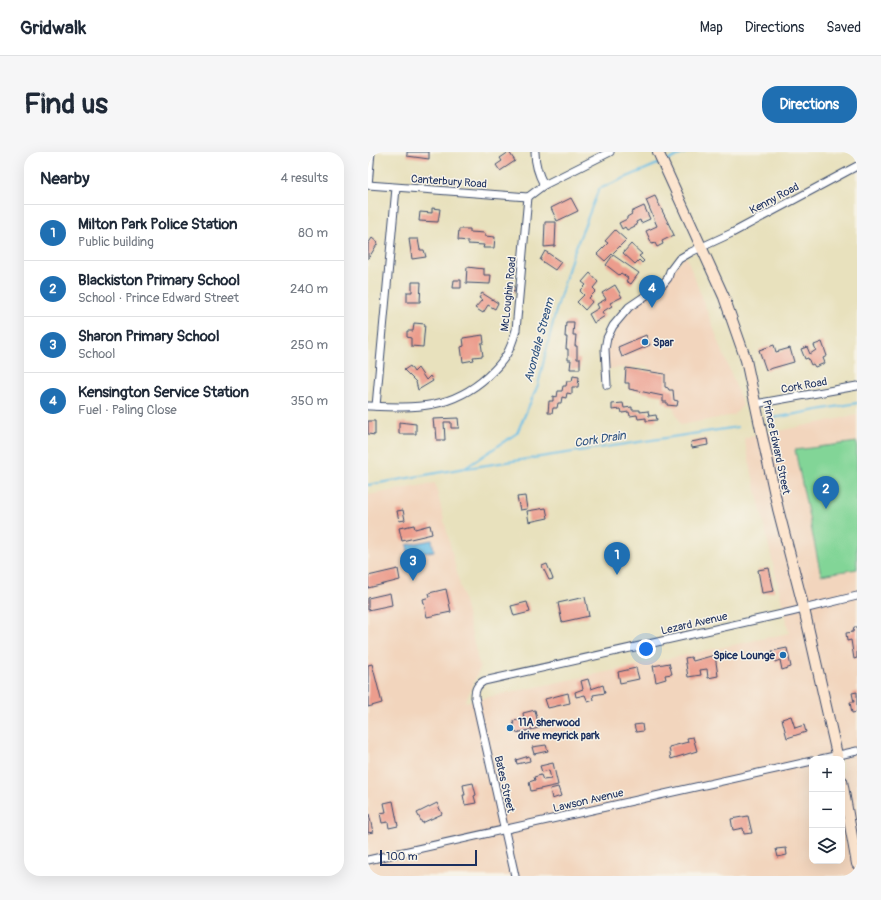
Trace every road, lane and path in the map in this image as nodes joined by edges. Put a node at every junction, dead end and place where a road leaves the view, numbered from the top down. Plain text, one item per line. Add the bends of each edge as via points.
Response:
1 (371, 152) edge
2 (535, 152) edge
3 (610, 152) edge
4 (658, 153) edge
5 (857, 166) edge
6 (368, 185) edge
7 (544, 185) junction
8 (396, 188) junction
9 (528, 197) junction
10 (702, 247) junction
11 (607, 385) dead end
12 (857, 386) edge
13 (755, 404) junction
14 (368, 406) edge
15 (376, 406) junction
16 (857, 596) edge
17 (804, 609) junction
18 (475, 697) joint
19 (857, 751) edge
20 (838, 756) edge
21 (841, 756) edge
22 (809, 762) edge
23 (844, 792) edge
24 (504, 830) junction
25 (368, 860) edge
26 (857, 864) edge
27 (515, 876) edge

1 - 6 street
2 - 7 street via 535,165
3 - 7 street
4 - 10 main road, Prince Edward Street
5 - 10 street, Kenny Road
6 - 8 street, Canterbury Road
7 - 9 street
8 - 9 street, Canterbury Road
8 - 15 street
9 - 15 street, McLoughin Road via 516,330 511,348 502,363 464,394 445,402 407,408
10 - 11 street, Kenny Road via 679,259 663,284 629,307 613,326 605,349
10 - 13 main road, Prince Edward Street via 724,297 746,360
12 - 13 street, Cork Road
13 - 17 main road, Prince Edward Street via 778,510
14 - 15 street, McLoughin Road
16 - 17 street, Lezard Avenue
17 - 18 street, Lezard Avenue via 484,681 478,685
17 - 20 main road, Prince Edward Street
18 - 24 street, Bates Street
19 - 21 street
22 - 24 street, Lawson Avenue
23 - 26 main road
24 - 25 street, Lawson Avenue
24 - 27 street, Bates Street

